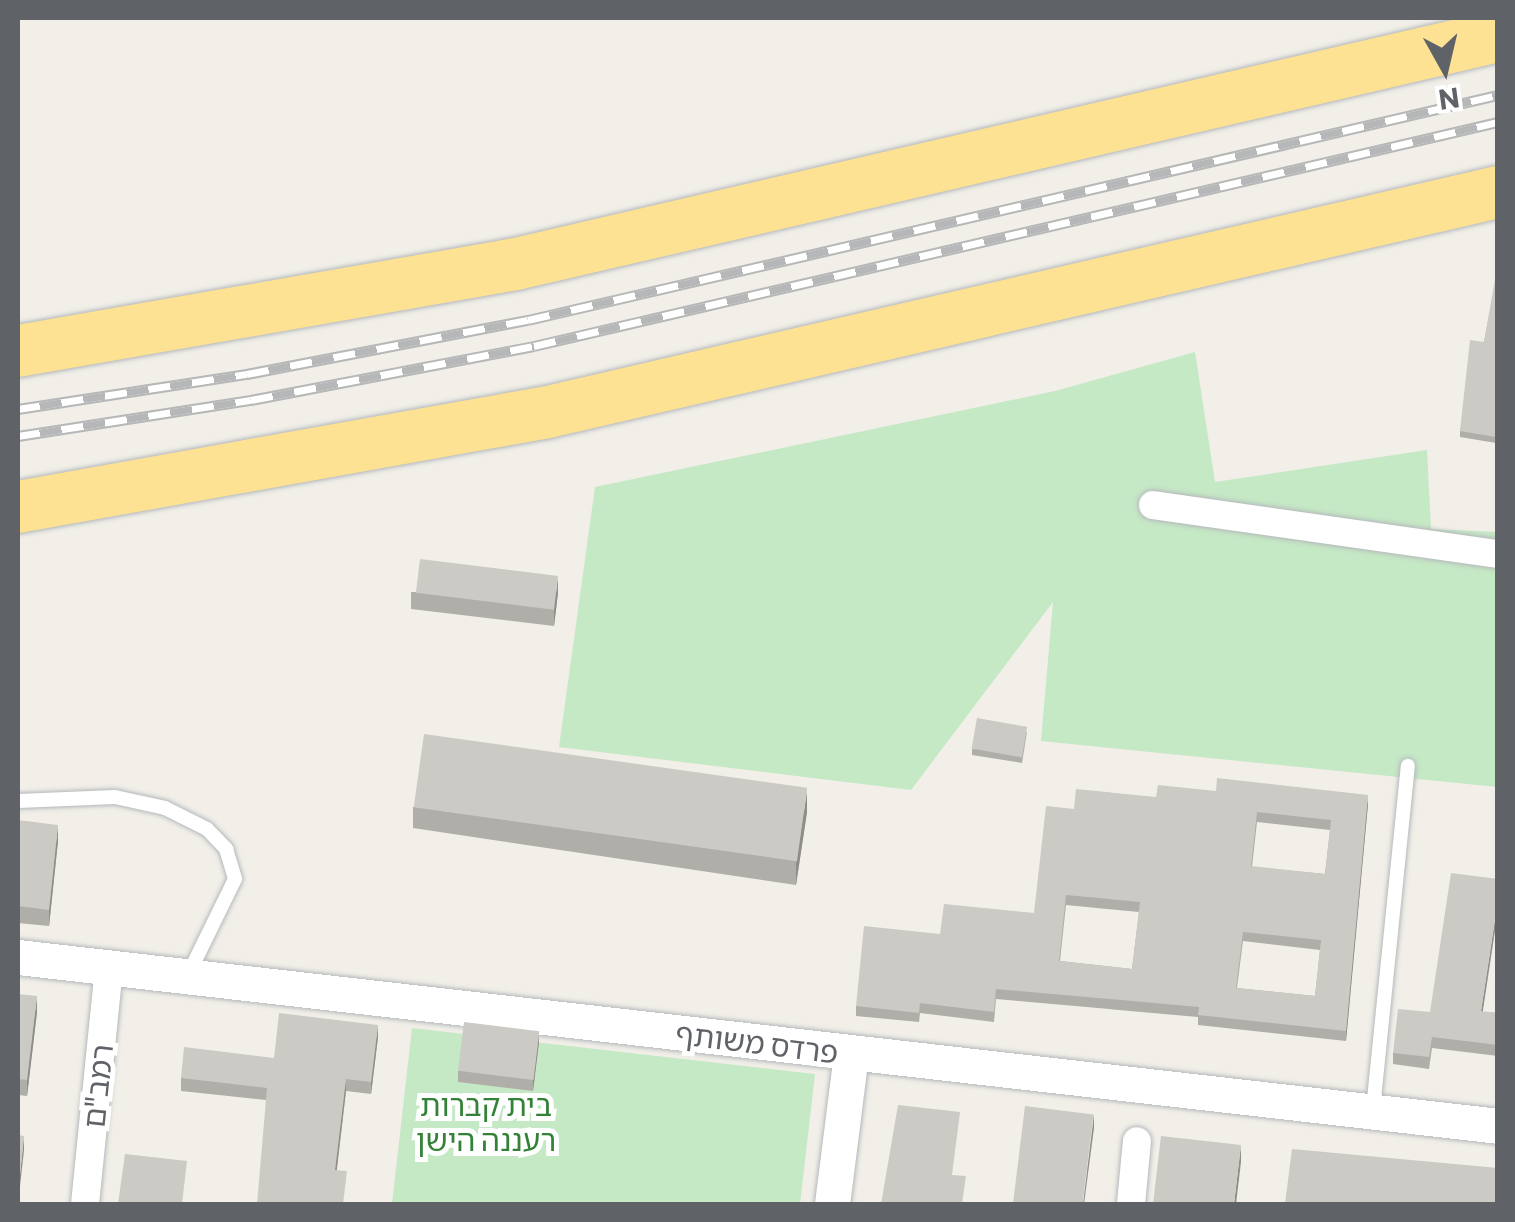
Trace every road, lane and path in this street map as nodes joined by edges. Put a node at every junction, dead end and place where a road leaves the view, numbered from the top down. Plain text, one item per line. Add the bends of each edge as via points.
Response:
1 (1498, 22) edge
2 (1498, 36) edge
3 (1014, 148) junction
4 (1498, 192) edge
5 (1498, 213) edge
6 (1276, 243) junction
7 (22, 350) edge
8 (1152, 504) dead end
9 (18, 507) edge
10 (1498, 554) edge
11 (1408, 766) dead end
12 (18, 801) edge
13 (18, 957) edge
14 (109, 968) junction
15 (187, 976) junction
16 (851, 1053) junction
17 (1373, 1109) junction
18 (1498, 1126) edge
19 (1137, 1141) dead end
20 (84, 1204) edge
21 (832, 1204) edge
22 (1131, 1204) edge

1 - 3 highway
2 - 3 highway
3 - 7 highway via 516,264
4 - 6 highway
5 - 6 highway
6 - 9 highway via 548,412
8 - 10 street
11 - 17 lane
12 - 15 lane via 115,797 165,808 207,828 226,850 235,879
13 - 14 street, פרדס משותף
14 - 15 street, פרדס משותף
14 - 20 street, רמב"ם
15 - 16 street, פרדס משותף
16 - 17 street, פרדס משותף
16 - 21 street
17 - 18 street, פרדס משותף
19 - 22 street

